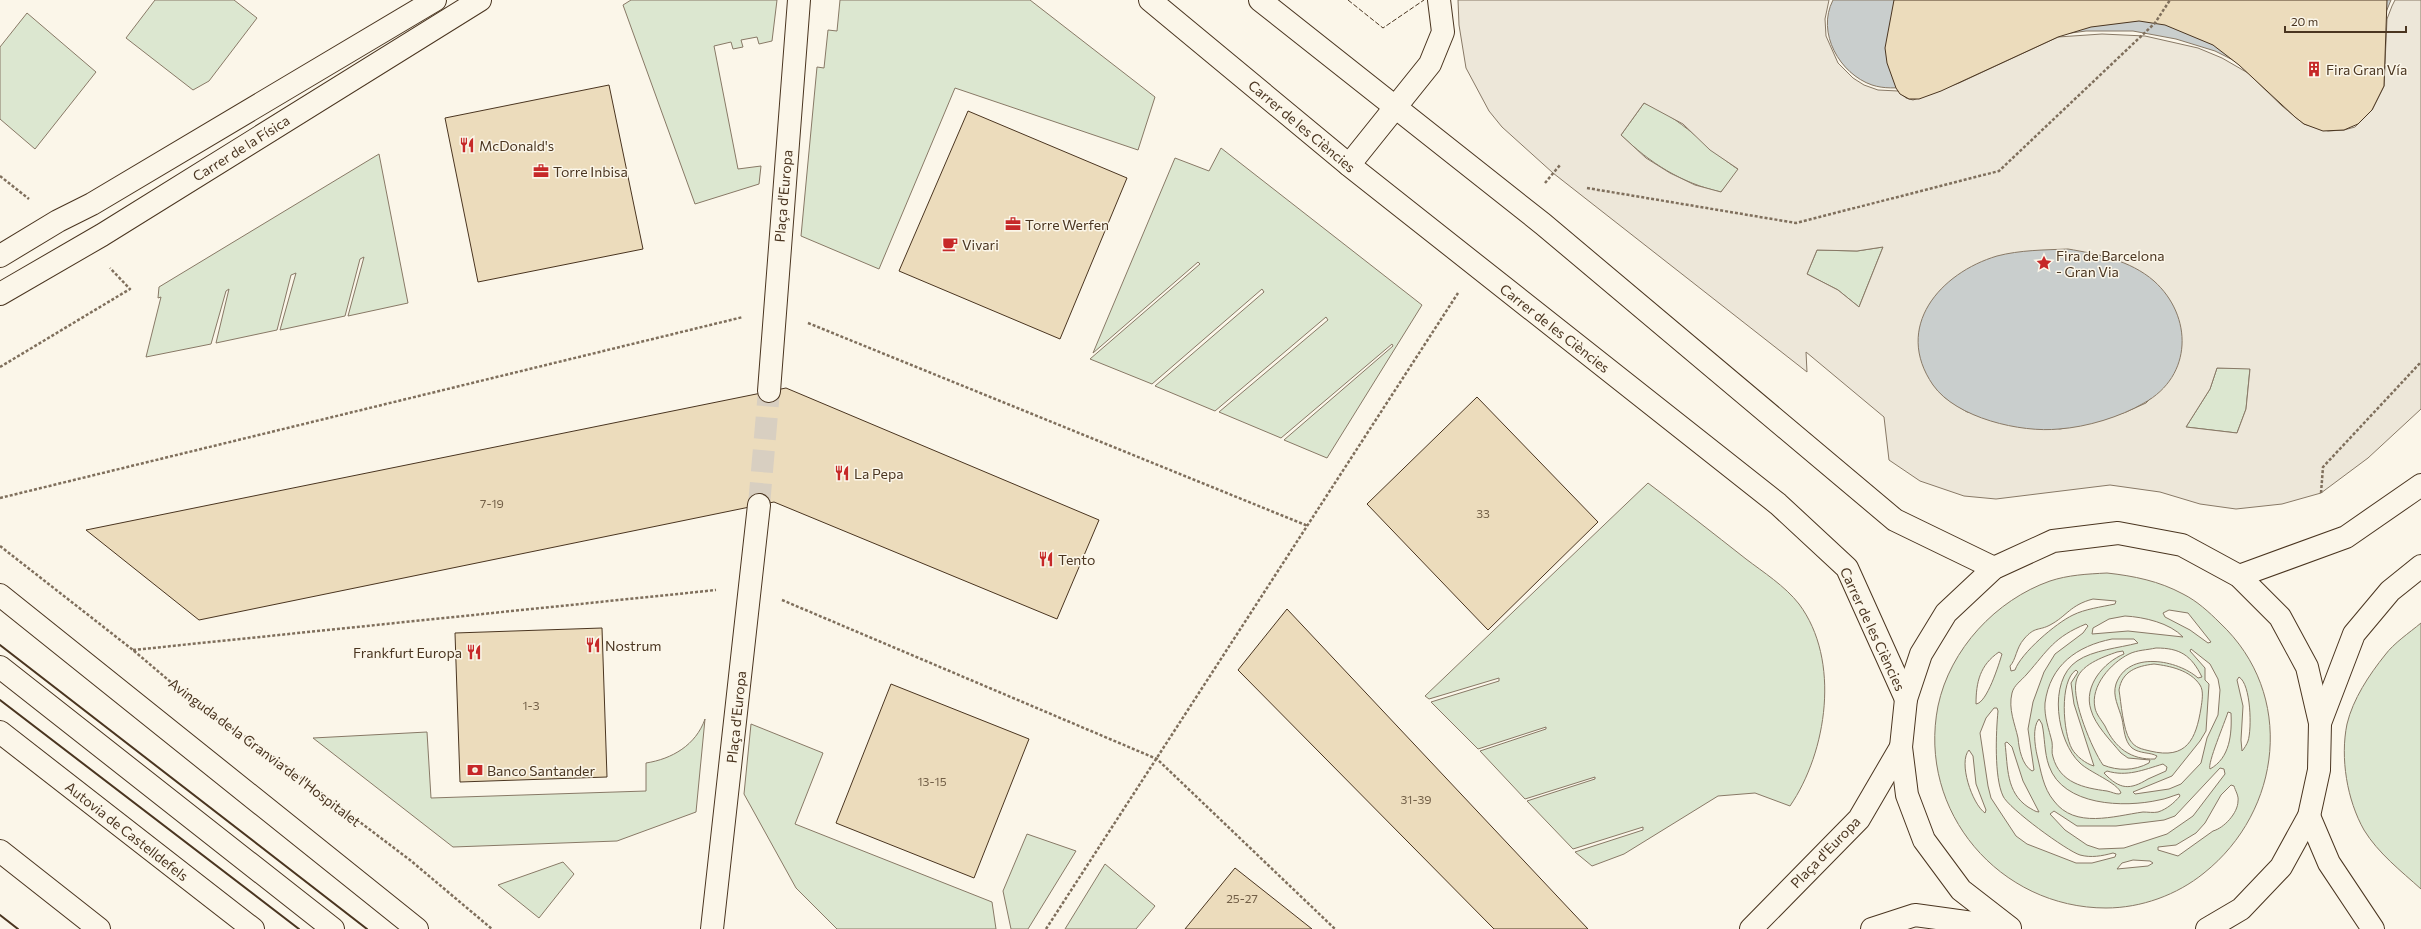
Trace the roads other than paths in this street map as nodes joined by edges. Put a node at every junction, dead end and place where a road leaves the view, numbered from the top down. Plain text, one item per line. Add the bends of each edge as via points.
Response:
1 (435, 0) edge
2 (480, 0) edge
3 (798, 0) edge
4 (1150, 0) edge
5 (1260, 0) edge
6 (1439, 0) edge
7 (1396, 108) junction
8 (1349, 165) junction
9 (0, 256) edge
10 (0, 294) edge
11 (769, 391) tunnel mouth
12 (2421, 485) edge
13 (759, 505) tunnel mouth
14 (2421, 566) edge
15 (1994, 568) junction
16 (2239, 576) junction
17 (0, 595) edge
18 (0, 668) edge
19 (1906, 699) junction
20 (2320, 724) junction
21 (0, 732) edge
22 (1901, 747) junction
23 (2309, 816) junction
24 (0, 851) edge
25 (2012, 928) edge
26 (99, 929) edge
27 (253, 929) edge
28 (333, 929) edge
29 (417, 929) edge
30 (712, 929) edge
31 (1751, 929) edge
32 (1872, 929) edge
33 (2207, 929) edge
34 (2373, 929) edge

1 - 9 main road, Carrer de la Física
2 - 10 main road, Carrer de la Física via 102,235
3 - 11 main road, Plaça d'Europa
4 - 8 main road, Carrer de les Ciències
5 - 7 main road
6 - 7 main road via 1443,32 1430,64
7 - 8 main road
7 - 15 main road via 1543,224 1895,520
8 - 19 main road, Carrer de les Ciències via 1778,504 1847,568
12 - 16 main road via 2346,537
13 - 30 main road, Plaça d'Europa
14 - 20 main road via 2390,592 2354,634
15 - 16 main road, Plaça d'Europa via 2053,541 2118,533 2182,545
15 - 19 main road, Plaça d'Europa via 1946,613 1921,654
16 - 20 main road, Plaça d'Europa via 2280,617 2307,667
17 - 29 main road
18 - 28 main road
19 - 22 main road, Plaça d'Europa
20 - 23 main road, Plaça d'Europa via 2319,770
21 - 27 main road, Autovia de Castelldefels
22 - 25 main road, Plaça d'Europa via 1907,795 1924,840 1961,890
22 - 31 main road, Plaça d'Europa via 1859,819
23 - 33 main road, Plaça d'Europa via 2281,867 2241,909
23 - 34 main road via 2329,863
24 - 26 main road
25 - 32 main road, Plaça d'Europa via 1915,914

